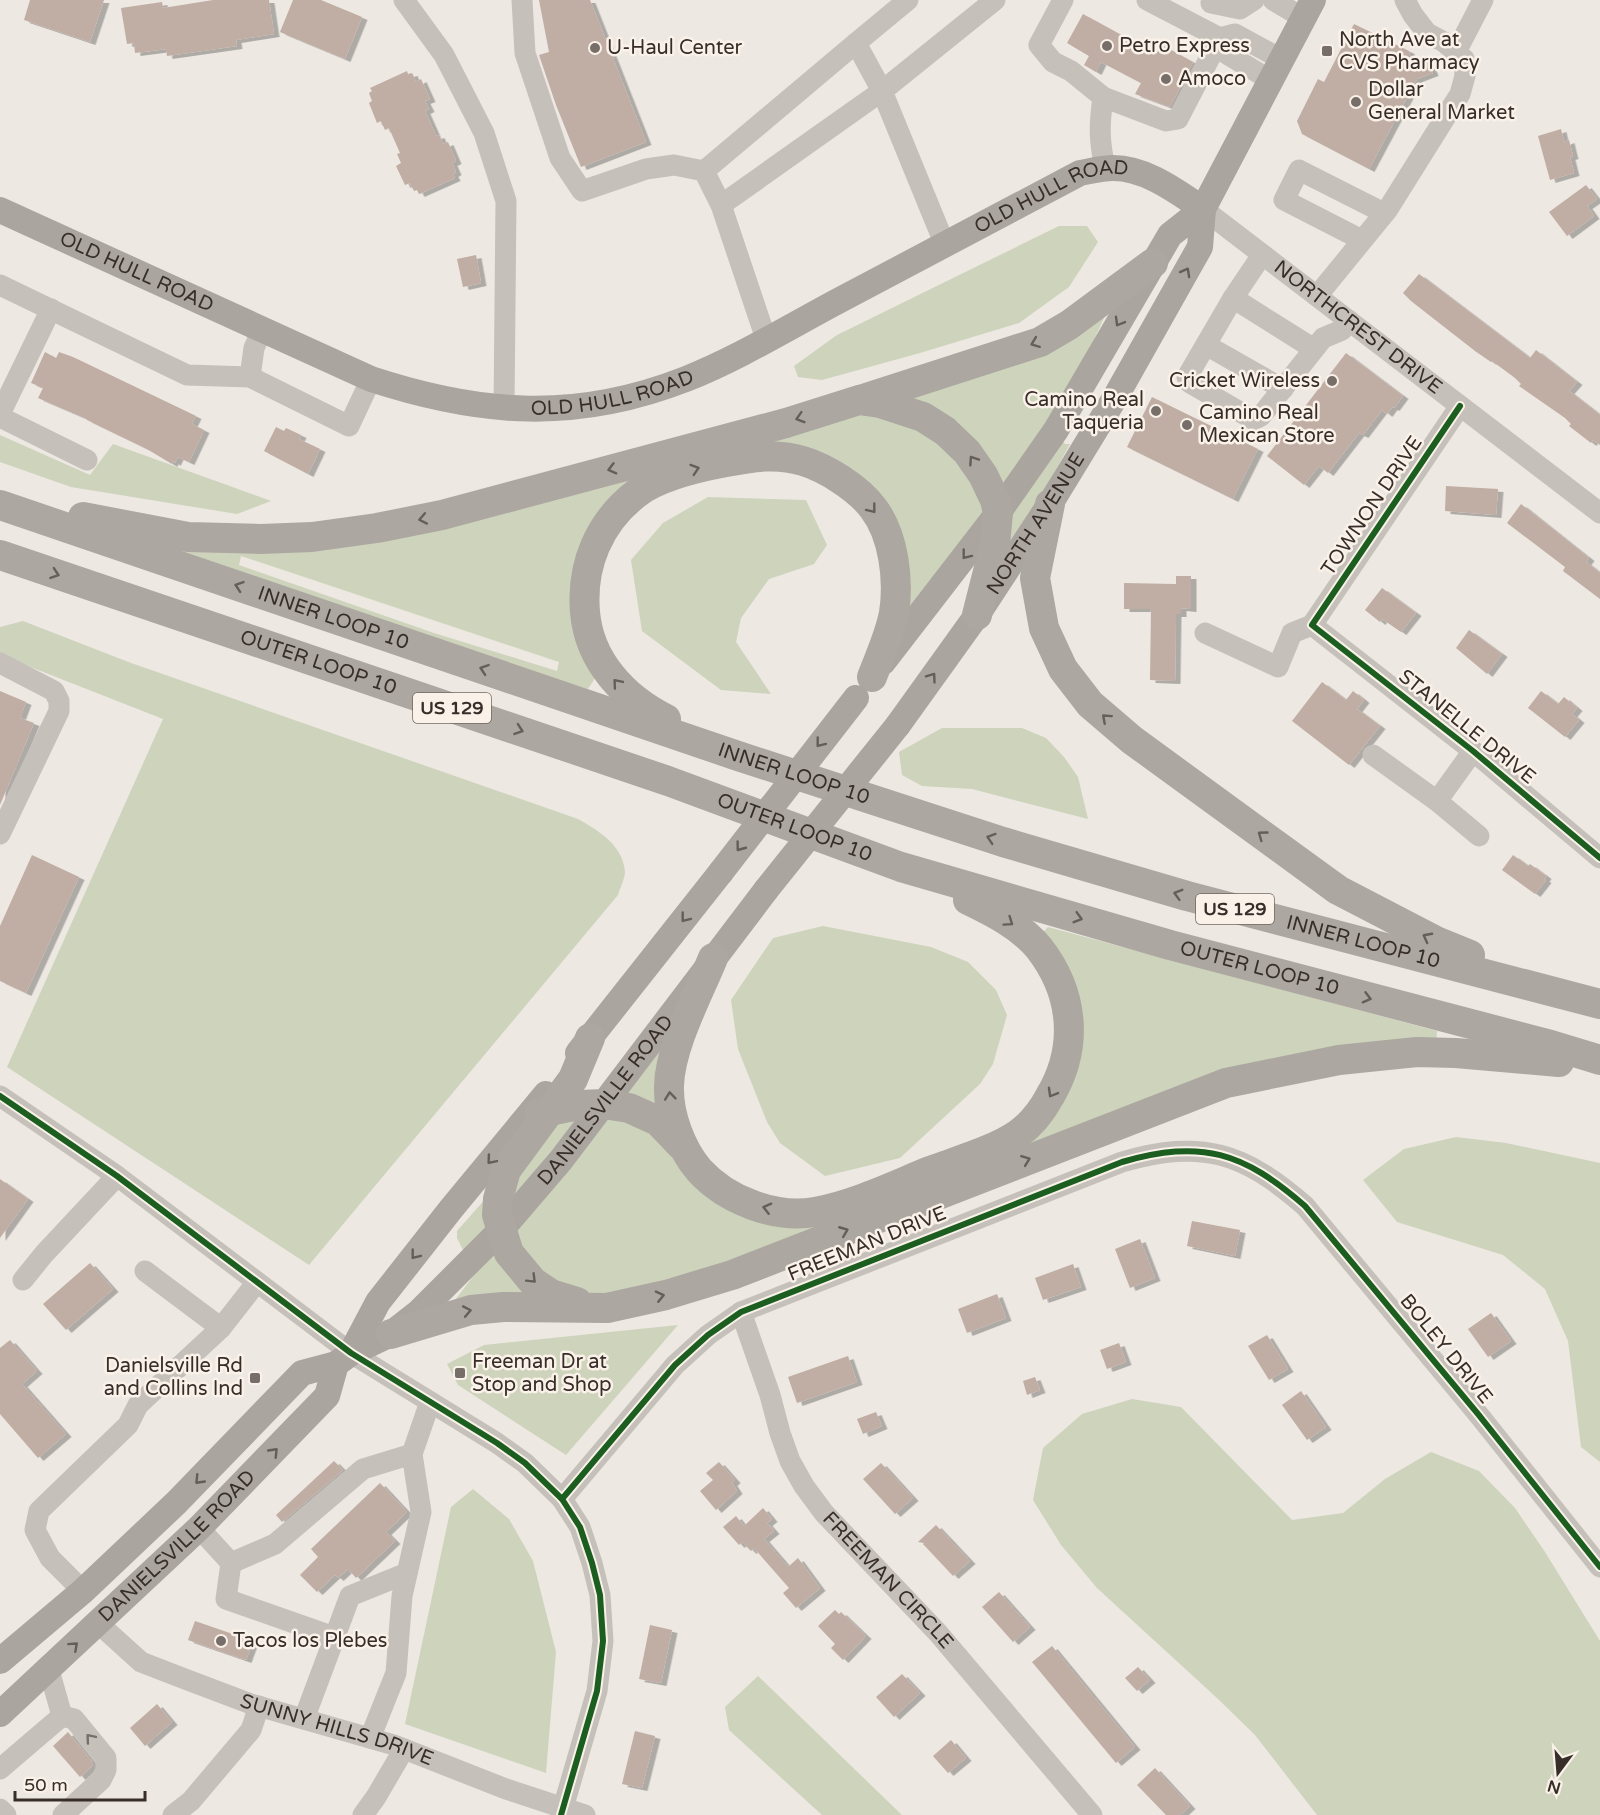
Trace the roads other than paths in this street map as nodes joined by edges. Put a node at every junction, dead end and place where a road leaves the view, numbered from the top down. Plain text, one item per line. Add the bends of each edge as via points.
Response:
1 (404, 0) edge
2 (522, 0) edge
3 (908, 0) edge
4 (995, 0) edge
5 (1063, 0) edge
6 (1147, 0) edge
7 (1254, 0) edge
8 (1273, 0) edge
9 (1405, 0) edge
10 (1483, 0) edge
11 (1212, 2) edge
12 (1308, 9) edge
13 (1200, 27) junction
14 (1220, 38) junction
15 (856, 43) junction
16 (1456, 52) junction
17 (1276, 69) junction
18 (882, 91) junction
19 (1103, 97) junction
20 (1105, 168) junction
21 (704, 171) junction
22 (721, 205) junction
23 (1203, 209) junction
24 (0, 210) edge
25 (1384, 213) junction
26 (1362, 240) junction
27 (945, 245) junction
28 (1262, 255) junction
29 (1153, 263) junction
30 (0, 285) edge
31 (1317, 296) junction
32 (1233, 298) junction
33 (51, 309) junction
34 (1350, 321) junction
35 (262, 330) junction
36 (766, 339) junction
37 (1206, 345) junction
38 (1314, 349) junction
39 (250, 377) junction
40 (371, 379) junction
41 (1283, 389) junction
42 (859, 400) junction
43 (1460, 406) junction
44 (504, 408) junction
45 (0, 415) edge
46 (87, 460) dead end
47 (0, 504) edge
48 (1050, 504) junction
49 (998, 513) junction
50 (1600, 513) edge
51 (0, 555) edge
52 (977, 615) junction
53 (1312, 625) junction
54 (1205, 633) dead end
55 (0, 663) edge
56 (864, 687) junction
57 (1473, 751) junction
58 (1373, 754) dead end
59 (738, 756) junction
60 (1437, 801) junction
61 (827, 814) joint
62 (0, 834) edge
63 (1479, 836) dead end
64 (1600, 858) edge
65 (901, 867) junction
66 (713, 957) junction
67 (1600, 1003) edge
68 (590, 1038) joint
69 (1600, 1060) edge
70 (1600, 1068) edge
71 (0, 1095) edge
72 (604, 1104) junction
73 (538, 1113) junction
74 (687, 1152) junction
75 (1253, 1167) joint
76 (117, 1176) junction
77 (501, 1230) junction
78 (146, 1271) dead end
79 (23, 1280) dead end
80 (257, 1282) junction
81 (607, 1308) junction
82 (741, 1312) junction
83 (221, 1328) junction
84 (391, 1334) junction
85 (344, 1358) junction
86 (430, 1402) junction
87 (412, 1454) junction
88 (562, 1499) junction
89 (200, 1528) junction
90 (231, 1563) junction
91 (1600, 1567) edge
92 (407, 1573) junction
93 (82, 1591) junction
94 (99, 1624) junction
95 (334, 1637) junction
96 (0, 1661) edge
97 (49, 1670) junction
98 (259, 1706) junction
99 (0, 1714) edge
100 (63, 1716) junction
101 (304, 1719) junction
102 (370, 1738) junction
103 (404, 1749) junction
104 (0, 1768) edge
105 (0, 1809) edge
106 (562, 1811) edge
107 (6, 1815) edge
108 (63, 1815) edge
109 (173, 1815) edge
110 (363, 1815) edge
111 (585, 1815) edge
112 (1092, 1815) edge

1 - 44 street via 444,55 484,133 506,201
2 - 21 street via 525,53 560,158 582,191 646,169 674,165
3 - 15 street
4 - 18 street
5 - 19 street via 1039,45 1053,62
6 - 13 street
7 - 11 street via 1240,9
8 - 12 street
9 - 16 street via 1427,33
10 - 16 street
11 - 13 street
12 - 17 main road, NORTH AVENUE
13 - 14 street
14 - 17 street via 1235,34
14 - 19 street via 1178,119 1166,121
15 - 18 street
15 - 21 street
16 - 25 street via 1464,59 1460,94
17 - 23 main road, NORTH AVENUE
18 - 22 street
18 - 27 street
19 - 20 street via 1099,139
20 - 23 main road, OLD HULL ROAD via 1139,172
20 - 27 main road, OLD HULL ROAD via 1080,173
21 - 22 street
22 - 36 street
23 - 28 street, NORTHCREST DRIVE
23 - 29 main road, NORTH AVENUE via 1170,235
48 -> 23 main road, NORTH AVENUE via 1200,247
24 - 35 main road, OLD HULL ROAD
25 - 26 street
25 - 26 street via 1299,170 1284,200
26 - 31 street
27 - 36 main road, OLD HULL ROAD
28 - 31 street, NORTHCREST DRIVE
28 - 32 street
29 -> 42 highway via 1040,342
29 -> 49 main road, NORTH AVENUE via 1056,430
30 - 33 street
31 - 34 street, NORTHCREST DRIVE
32 - 37 street
32 - 38 street
33 - 39 street via 187,375
33 - 45 street
34 - 38 street via 1342,330 1323,338
34 - 43 street, NORTHCREST DRIVE
35 - 39 street via 254,348
35 - 40 main road, OLD HULL ROAD
36 - 44 main road, OLD HULL ROAD via 688,378 625,398 577,406
37 - 41 street
37 - 41 street via 1187,377 1190,383 1254,420
38 - 41 street
39 - 40 street via 350,426
40 - 44 main road, OLD HULL ROAD via 434,398
42 -> 47 highway via 442,515 312,537 188,537
49 -> 42 highway via 983,475 945,431 915,414
43 - 50 street, NORTHCREST DRIVE
43 - 53 street, TOWNON DRIVE
45 - 46 street
59 -> 47 highway, INNER LOOP 10 / US 129
48 - 52 main road, NORTH AVENUE
67 -> 48 highway via 1437,942 1338,890 1090,704 1063,669 1044,628 1035,578
49 - 52 highway via 995,544
49 -> 56 main road, NORTH AVENUE
51 -> 65 highway, OUTER LOOP 10 / US 129 via 656,777
61 -> 52 main road, NORTH AVENUE, bridge via 898,725
53 - 54 street via 1292,633 1278,667
53 - 57 street, STANELLE DRIVE
55 - 62 street via 54,691 59,711
59 -> 56 highway via 646,710 618,684 593,646 586,622 587,565 598,537 638,492 704,466 753,457 803,461 840,478 873,507 884,525 896,583 894,613 885,644
56 -> 68 main road, NORTH AVENUE, bridge
57 - 60 street
57 - 64 street, STANELLE DRIVE
58 - 60 street
67 -> 59 highway, INNER LOOP 10 / US 129 via 1177,893 1003,842
60 - 63 street
61 - 66 main road, DANIELSVILLE ROAD, bridge
65 -> 69 highway, OUTER LOOP 10 / US 129 via 1170,945
65 -> 74 highway via 1002,918 1038,946 1051,966 1067,1007 1069,1046 1059,1081 1036,1118 1017,1135 982,1151 813,1213 775,1210 735,1197 699,1170
66 - 72 main road, DANIELSVILLE ROAD
74 -> 66 highway via 672,1114 671,1068
68 - 73 highway via 573,1078
81 -> 70 highway via 732,1275 1226,1083 1339,1060 1417,1052
71 - 76 street
72 - 73 highway
72 - 74 highway via 629,1108 658,1121
72 - 77 main road, DANIELSVILLE ROAD
73 - 77 highway via 506,1170 498,1199
73 -> 85 main road, DANIELSVILLE ROAD via 451,1209 378,1302
75 - 82 street, FREEMAN DRIVE via 1197,1151 1171,1150 1139,1157
75 - 91 street, BOLEY DRIVE via 1279,1183 1331,1235
76 - 79 street
76 - 80 street
77 -> 81 highway via 509,1253 533,1282 551,1294
77 - 84 main road, DANIELSVILLE ROAD via 419,1312
78 - 83 street
80 - 83 street
80 - 85 street
84 -> 81 highway via 471,1310
82 - 88 street, FREEMAN DRIVE via 675,1365
82 - 112 street, FREEMAN CIRCLE via 790,1461 804,1486 824,1513 938,1633
83 - 93 street via 138,1405 128,1425 39,1511 35,1530 50,1558
84 - 85 main road, DANIELSVILLE ROAD
85 - 86 street
89 -> 85 main road, DANIELSVILLE ROAD via 327,1396
85 -> 93 main road, DANIELSVILLE ROAD via 302,1373 176,1503
86 - 87 street
86 - 88 street via 525,1463
87 - 90 street via 363,1469 275,1544
87 - 92 street via 421,1512
88 - 106 street via 580,1527 592,1563 600,1595 603,1641 597,1691
89 - 90 street
89 - 94 main road, DANIELSVILLE ROAD
90 - 95 street via 226,1599
92 - 95 street via 350,1596
92 - 102 street via 396,1673
93 - 96 main road, DANIELSVILLE ROAD
97 -> 94 main road, DANIELSVILLE ROAD
94 - 98 street, SUNNY HILLS DRIVE via 141,1662
95 - 101 street
97 - 99 main road, DANIELSVILLE ROAD
97 - 100 street
98 - 101 street, SUNNY HILLS DRIVE
98 - 109 street via 250,1730 191,1800
100 - 104 street
108 -> 100 street via 101,1780 106,1770 106,1758 74,1719
101 - 102 street, SUNNY HILLS DRIVE
102 - 103 street, SUNNY HILLS DRIVE
103 - 106 street, SUNNY HILLS DRIVE
103 - 110 street
105 - 107 street
106 - 111 street, SUNNY HILLS DRIVE

